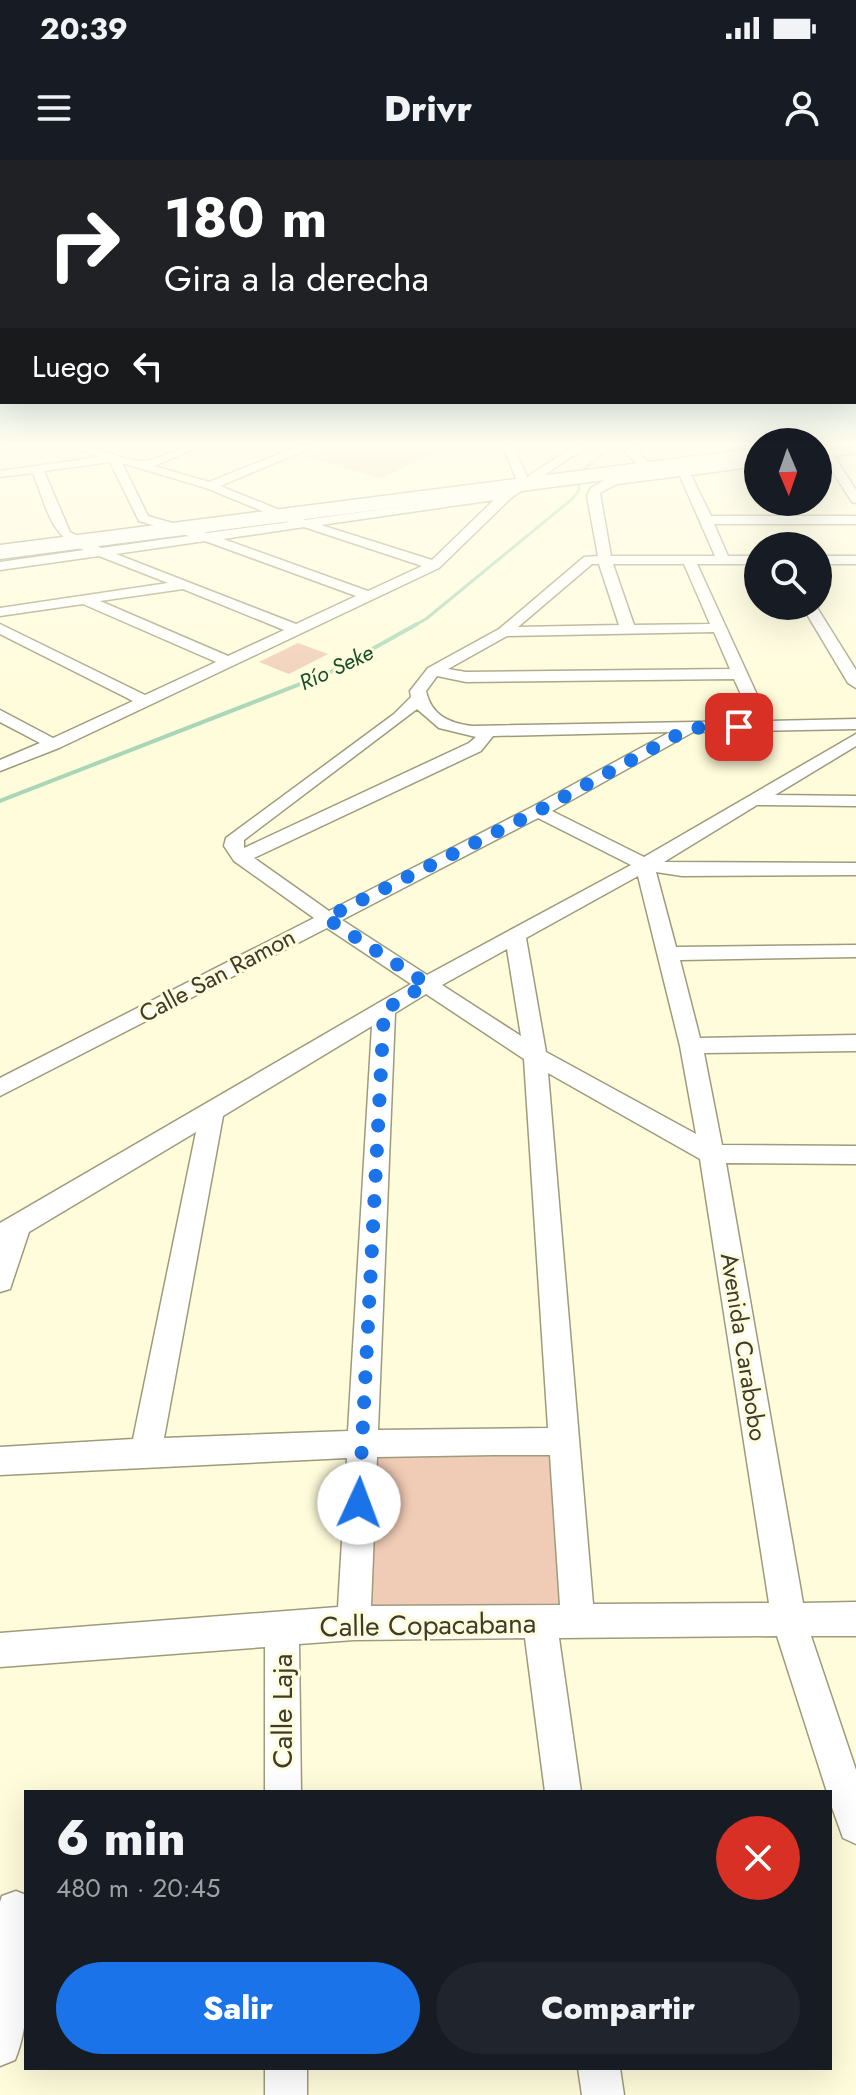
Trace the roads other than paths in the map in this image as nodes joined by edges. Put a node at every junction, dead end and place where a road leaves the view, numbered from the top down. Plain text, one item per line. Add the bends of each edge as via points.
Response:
1 (67, 536) edge
2 (117, 536) edge
3 (211, 536) edge
4 (344, 536) edge
5 (465, 536) edge
6 (596, 536) edge
7 (712, 536) edge
8 (206, 537) junction
9 (75, 542) junction
10 (0, 552) edge
11 (102, 552) junction
12 (597, 560) junction
13 (689, 560) junction
14 (723, 560) junction
15 (744, 560) edge
16 (832, 560) edge
17 (856, 560) edge
18 (434, 565) junction
19 (0, 566) edge
20 (187, 584) junction
21 (369, 596) junction
22 (84, 600) junction
23 (0, 612) edge
24 (818, 620) edge
25 (0, 628) edge
26 (718, 628) junction
27 (298, 630) junction
28 (628, 630) junction
29 (504, 632) junction
30 (229, 662) junction
31 (433, 671) junction
32 (739, 674) junction
33 (856, 683) edge
34 (419, 698) junction
35 (146, 701) junction
36 (4, 721) edge
37 (856, 724) edge
38 (763, 726) junction
39 (690, 728) junction
40 (486, 731) junction
41 (856, 739) edge
42 (53, 744) junction
43 (0, 766) edge
44 (752, 800) junction
45 (851, 801) edge
46 (538, 811) junction
47 (856, 824) edge
48 (241, 857) junction
49 (645, 865) junction
50 (856, 869) edge
51 (326, 918) junction
52 (515, 935) junction
53 (856, 951) edge
54 (668, 954) junction
55 (427, 984) junction
56 (384, 1010) junction
57 (856, 1043) edge
58 (691, 1046) junction
59 (535, 1056) junction
60 (0, 1088) edge
61 (212, 1109) junction
62 (712, 1154) junction
63 (856, 1155) edge
64 (8, 1232) edge
65 (0, 1281) edge
66 (563, 1441) junction
67 (361, 1443) junction
68 (146, 1451) junction
69 (0, 1461) edge
70 (856, 1619) edge
71 (789, 1621) junction
72 (578, 1622) junction
73 (354, 1623) junction
74 (540, 1623) junction
75 (282, 1629) junction
76 (0, 1650) edge
77 (283, 1790) edge
78 (563, 1790) edge
79 (856, 1825) edge
80 (14, 1910) edge
81 (0, 2045) edge
82 (286, 2070) edge
83 (599, 2070) edge
84 (286, 2095) edge
85 (603, 2095) edge

1 - 9 street
2 - 9 highway
3 - 8 street
4 - 18 street
5 - 18 street
6 - 12 street
7 - 14 street
8 - 11 street
8 - 21 street
9 - 10 highway
9 - 11 street
11 - 19 street
11 - 20 street
12 - 13 street
12 - 28 street
12 - 29 street
13 - 14 street
13 - 26 street
14 - 15 street
16 - 17 street
18 - 21 street
20 - 22 street
20 - 27 street
21 - 27 street
22 - 23 street
22 - 30 street
24 - 33 street
25 - 35 street
26 - 28 street
26 - 32 street
27 - 30 street
28 - 29 street
29 - 31 street
30 - 35 street
31 - 32 street via 466,677
31 - 34 street
32 - 38 street
34 - 40 street via 423,711 444,725
34 - 48 street via 235,838 233,846
35 - 42 street
36 - 42 street
37 - 38 street
38 - 39 street
39 - 40 street
39 - 46 street, Calle San Ramon
40 - 48 street via 475,747
41 - 44 street
42 - 43 street
44 - 45 street
44 - 49 street
45 - 47 street
46 - 49 street
46 - 51 street, Calle San Ramon
48 - 51 street
49 - 50 street via 682,870
49 - 52 street
49 - 54 street, Avenida Carabobo
51 - 55 street
51 - 60 street, Calle San Ramon
52 - 55 street
52 - 59 street
53 - 54 street
54 - 58 street, Avenida Carabobo
55 - 56 street
55 - 59 street
56 - 61 street
56 - 67 street
57 - 58 street
58 - 62 street, Avenida Carabobo
59 - 62 street
59 - 66 street
61 - 64 street
61 - 68 street
62 - 63 street
62 - 71 street, Avenida Carabobo
64 - 65 street
66 - 67 street
66 - 72 street
67 - 68 street
67 - 73 street
68 - 69 street
70 - 71 street, Calle Copacabana
71 - 72 street, Calle Copacabana
71 - 79 street, Avenida Carabobo
72 - 74 street, Calle Copacabana
73 - 74 street, Calle Copacabana
73 - 75 street, Calle Copacabana
74 - 78 street
75 - 76 street, Calle Copacabana
75 - 77 street, Calle Laja
80 - 81 street
82 - 84 street
83 - 85 street

